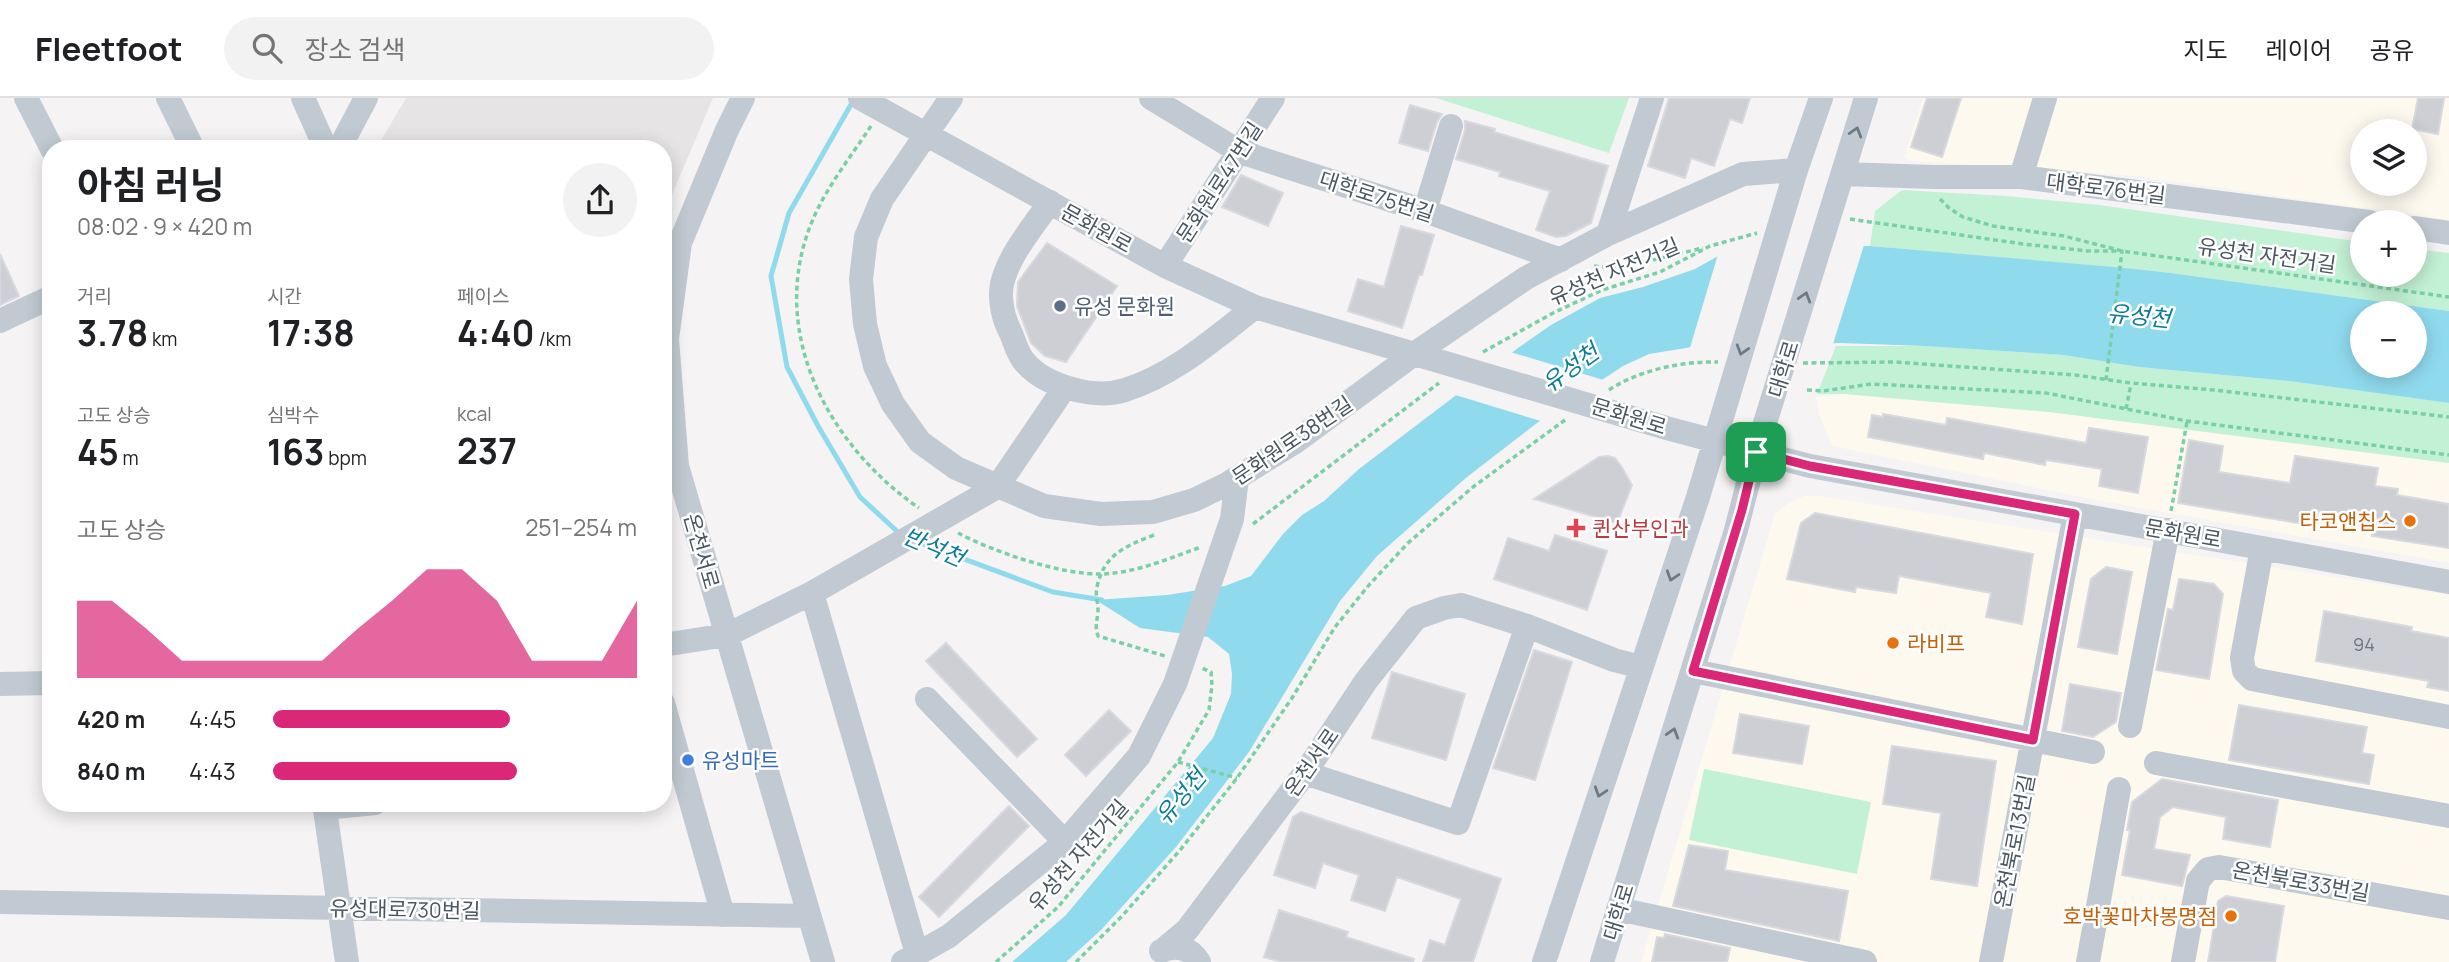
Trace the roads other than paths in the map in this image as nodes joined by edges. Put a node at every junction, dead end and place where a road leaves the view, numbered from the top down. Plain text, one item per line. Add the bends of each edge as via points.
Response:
1 (26, 98) edge
2 (168, 98) edge
3 (303, 98) edge
4 (366, 98) edge
5 (743, 98) edge
6 (860, 98) edge
7 (951, 98) edge
8 (1152, 98) edge
9 (1273, 98) edge
10 (1652, 98) edge
11 (1821, 98) edge
12 (1866, 98) edge
13 (2045, 98) edge
14 (1451, 126) dead end
15 (927, 133) junction
16 (47, 140) edge
17 (189, 140) edge
18 (322, 140) edge
19 (344, 140) edge
20 (1240, 152) junction
21 (1796, 170) junction
22 (1843, 174) junction
23 (2021, 177) junction
24 (1050, 202) junction
25 (1425, 211) junction
26 (2350, 220) edge
27 (2427, 230) edge
28 (2449, 233) edge
29 (1608, 234) junction
30 (1561, 260) junction
31 (1165, 266) junction
32 (672, 274) edge
33 (42, 301) edge
34 (1255, 307) junction
35 (0, 321) edge
36 (1414, 354) junction
37 (1065, 387) junction
38 (672, 402) edge
39 (1715, 441) junction
40 (1756, 452) junction
41 (1237, 478) junction
42 (997, 487) junction
43 (2075, 514) junction
44 (2168, 530) junction
45 (2262, 548) junction
46 (2449, 582) edge
47 (812, 593) junction
48 (1527, 626) junction
49 (727, 635) junction
50 (672, 644) edge
51 (1641, 667) junction
52 (1693, 671) junction
53 (42, 683) edge
54 (0, 684) edge
55 (927, 699) dead end
56 (2449, 717) edge
57 (2130, 726) dead end
58 (2033, 740) junction
59 (2093, 752) dead end
60 (2156, 763) dead end
61 (1304, 773) junction
62 (673, 776) edge
63 (2119, 789) dead end
64 (325, 812) edge
65 (2449, 816) edge
66 (1065, 842) junction
67 (0, 902) edge
68 (339, 907) junction
69 (2449, 908) edge
70 (1619, 909) junction
71 (723, 915) junction
72 (810, 916) junction
73 (1193, 950) edge
74 (1157, 956) edge
75 (910, 958) edge
76 (347, 962) edge
77 (823, 962) edge
78 (1221, 962) edge
79 (1544, 962) edge
80 (1602, 962) edge
81 (1865, 962) edge
82 (1991, 962) edge
83 (2088, 962) edge
84 (2183, 962) edge

1 - 16 street
2 - 17 street
3 - 18 street
4 - 19 street
5 - 32 street, 온천서로 via 680,243
6 - 15 street, 문화원로
7 - 15 street, 문화원로38번길
8 - 20 street, 대학로75번길
9 - 20 street, 문화원로47번길
10 - 29 street
11 - 21 street
22 -> 12 street, 대학로
13 - 23 street
14 - 25 street
15 - 24 street, 문화원로
15 - 42 street, 문화원로38번길 via 882,199 866,237 861,279 865,324 893,404 920,442 956,468
20 - 25 street, 대학로75번길
20 - 31 street, 문화원로47번길
21 - 29 street via 1743,174
21 -> 39 street via 1776,222
22 - 23 street, 대학로76번길
40 -> 22 street, 대학로 via 1839,216
23 - 26 street, 대학로76번길
24 - 31 street, 문화원로
24 - 37 street via 1009,264 1002,287 1004,318 1023,360 1046,379
25 - 30 street, 대학로75번길
27 - 28 street
29 - 30 street
30 - 36 street, 문화원로38번길 via 1526,278
31 - 34 street, 문화원로
33 - 35 street
34 - 36 street, 문화원로
34 - 37 street via 1181,363 1124,391 1102,394
36 - 39 street, 문화원로 via 1441,372 1628,415
36 - 41 street, 문화원로38번길 via 1296,442
37 - 42 street
38 - 49 street, 온천서로 via 677,466
39 - 40 street, 문화원로
39 -> 51 street
40 - 43 street, 문화원로
40 - 52 street, 대학로
41 - 42 street, 문화원로38번길 via 1194,500 1153,512 1101,514 1044,506
41 - 66 street via 1240,523 1175,684 1139,756
42 - 47 street
43 - 44 street, 문화원로
43 - 58 street, 온천북로13번길
44 - 45 street, 문화원로
44 - 57 street
45 - 46 street, 문화원로
45 - 56 street via 2242,658 2244,671 2252,679
47 - 49 street
47 - 75 street
48 - 51 street
48 - 61 street, 온천서로 via 1461,606 1416,618 1366,681
48 - 61 street via 1458,823
49 - 50 street
49 - 72 street, 온천서로
51 -> 79 street
52 - 58 street
70 -> 52 street, 대학로
53 - 54 street
55 - 66 street
58 - 59 street
58 - 82 street, 온천북로13번길
60 - 65 street
61 - 73 street, 온천서로
62 - 71 street
63 - 83 street
64 - 68 street
66 - 75 street via 949,936
67 - 68 street, 유성대로730번길
68 - 71 street, 유성대로730번길
68 - 76 street
69 - 84 street, 온천북로33번길 via 2219,867 2208,869 2198,881
70 - 80 street, 대학로
70 - 81 street
71 - 72 street, 유성대로730번길
72 - 77 street, 온천서로
73 - 74 street, 온천서로
73 - 78 street

